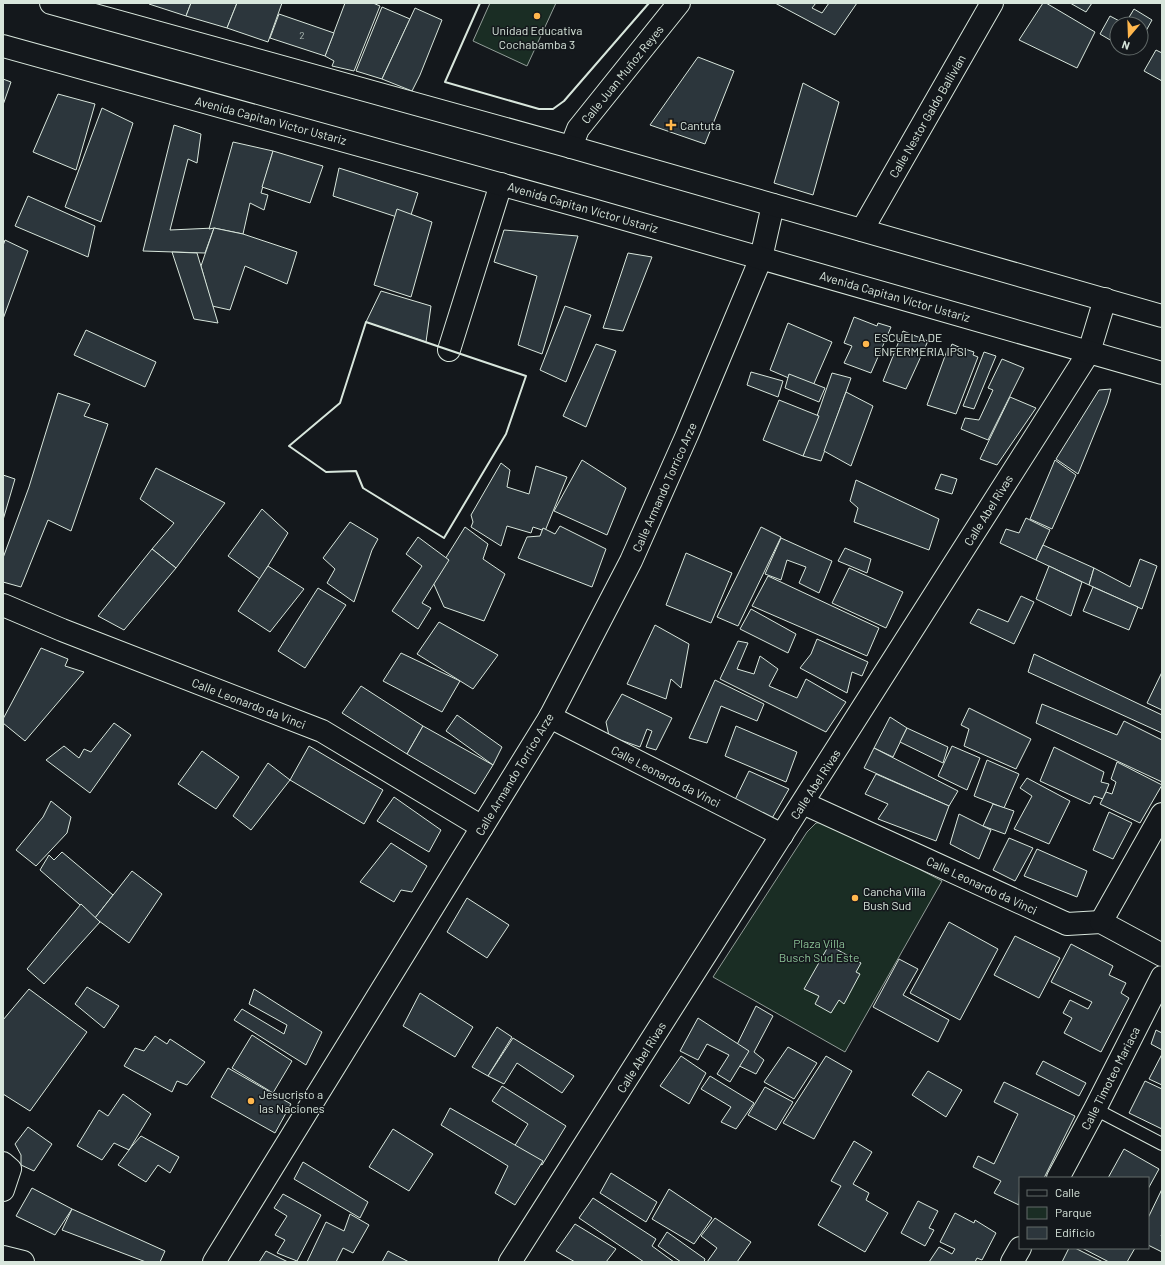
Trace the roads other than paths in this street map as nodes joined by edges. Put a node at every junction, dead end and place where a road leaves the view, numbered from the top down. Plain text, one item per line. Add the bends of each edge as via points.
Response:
1 (51, 3) edge
2 (679, 3) edge
3 (992, 3) edge
4 (3, 46) edge
5 (571, 148) junction
6 (501, 184) junction
7 (773, 205) junction
8 (862, 230) junction
9 (761, 258) junction
10 (1105, 299) junction
11 (1162, 316) edge
12 (449, 350) dead end
13 (1089, 352) junction
14 (1162, 373) edge
15 (3, 605) edge
16 (550, 717) junction
17 (803, 803) junction
18 (1162, 814) edge
19 (482, 827) junction
20 (782, 835) junction
21 (1101, 922) junction
22 (1162, 955) edge
23 (1162, 977) edge
24 (1095, 1109) junction
25 (1162, 1144) edge
26 (3, 1163) edge
27 (1059, 1177) edge
28 (3, 1190) edge
29 (1019, 1249) edge
30 (3, 1257) edge
31 (23, 1262) edge
32 (214, 1262) edge
33 (510, 1262) edge
34 (1012, 1262) edge

1 - 5 street
2 - 5 street, Calle Juan Muñoz Reyes via 578,129
3 - 8 street, Calle Nestor Galdo Ballivían
4 - 6 street, Avenida Capitan Víctor Ustariz
5 - 7 street
6 - 9 street, Avenida Capitan Víctor Ustariz
6 - 12 street
7 - 8 street
7 - 9 street, Calle Armando Torrico Arze
8 - 10 street
9 - 13 street, Avenida Capitan Víctor Ustariz
9 - 16 street, Calle Armando Torrico Arze via 631,561
10 - 11 street
10 - 13 street, Calle Abel Rivas
13 - 14 street, Avenida Capitan Víctor Ustariz
13 - 17 street, Calle Abel Rivas
15 - 19 street, Calle Leonardo da Vinci via 322,731
16 - 19 street, Calle Armando Torrico Arze
16 - 20 street, Calle Leonardo da Vinci
17 - 20 street, Calle Abel Rivas
17 - 21 street, Calle Leonardo da Vinci via 1067,924
18 - 21 street
19 - 32 street, Calle Armando Torrico Arze
20 - 33 street, Calle Abel Rivas
21 - 22 street
23 - 24 street, Calle Timoteo Mariaca
24 - 25 lane
24 - 27 street, Calle Timoteo Mariaca
26 - 28 street via 10,1169
29 - 34 street
30 - 31 street

